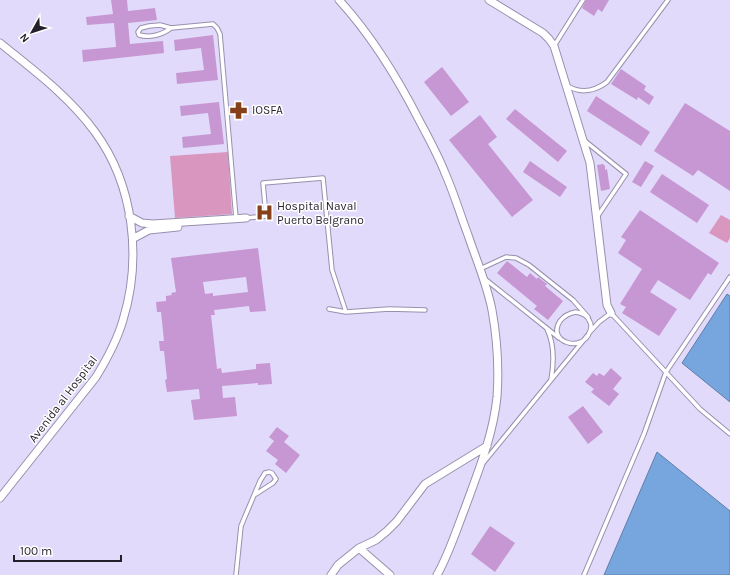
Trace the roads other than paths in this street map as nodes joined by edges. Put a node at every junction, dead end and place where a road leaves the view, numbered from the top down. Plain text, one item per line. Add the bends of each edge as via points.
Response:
1 (339, 0) edge
2 (489, 0) edge
3 (583, 0) edge
4 (668, 0) edge
5 (171, 28) junction
6 (0, 42) edge
7 (554, 46) junction
8 (566, 85) junction
9 (584, 140) junction
10 (130, 216) junction
11 (597, 217) junction
12 (236, 218) junction
13 (246, 218) joint
14 (188, 222) junction
15 (134, 238) junction
16 (480, 269) junction
17 (730, 277) edge
18 (483, 278) junction
19 (728, 283) edge
20 (329, 309) dead end
21 (425, 310) dead end
22 (346, 312) junction
23 (611, 313) junction
24 (588, 317) junction
25 (547, 328) junction
26 (588, 335) junction
27 (561, 339) junction
28 (666, 372) junction
29 (551, 381) junction
30 (730, 434) edge
31 (487, 446) junction
32 (480, 467) junction
33 (256, 494) junction
34 (0, 498) edge
35 (359, 548) junction
36 (236, 575) edge
37 (330, 575) edge
38 (390, 575) edge
39 (437, 575) edge
40 (584, 575) edge

1 - 16 street via 382,55 424,129 445,173
2 - 7 street via 543,33
3 - 7 lane
4 - 8 lane via 607,82 589,91
5 - 5 lane via 160,25 141,28 138,32 145,37 165,33
5 - 12 lane via 213,24 220,34
6 - 10 street, Avenida al Hospital via 64,97 95,132 118,171
7 - 8 street
8 - 9 street
9 - 11 street via 592,174
9 - 11 lane via 626,174
10 - 14 street via 147,224
10 - 15 street, Avenida al Hospital
11 - 23 street
12 - 13 street
12 - 14 street
13 - 22 lane via 266,216 263,183 323,178 332,270
14 - 15 street via 183,227 149,230
15 - 34 street, Avenida al Hospital via 129,298 116,341 106,361
16 - 18 street
16 - 24 lane via 503,258 516,258 573,300
17 - 19 lane
18 - 25 lane
18 - 31 street via 492,310 497,353 497,396
19 - 28 lane
20 - 22 lane
21 - 22 lane
23 - 26 lane
23 - 28 lane
24 - 26 lane via 591,325
24 - 27 lane via 576,312 563,318 557,329
25 - 27 lane
25 - 29 lane via 552,338
26 - 27 lane via 575,344
26 - 29 lane
28 - 30 lane via 700,409
28 - 40 lane via 644,434
29 - 32 lane
31 - 32 street
31 - 35 street via 425,484 387,531
32 - 39 street
33 - 33 lane via 273,483 276,479 272,473 265,473
33 - 36 lane via 241,526
35 - 37 street
35 - 38 street

